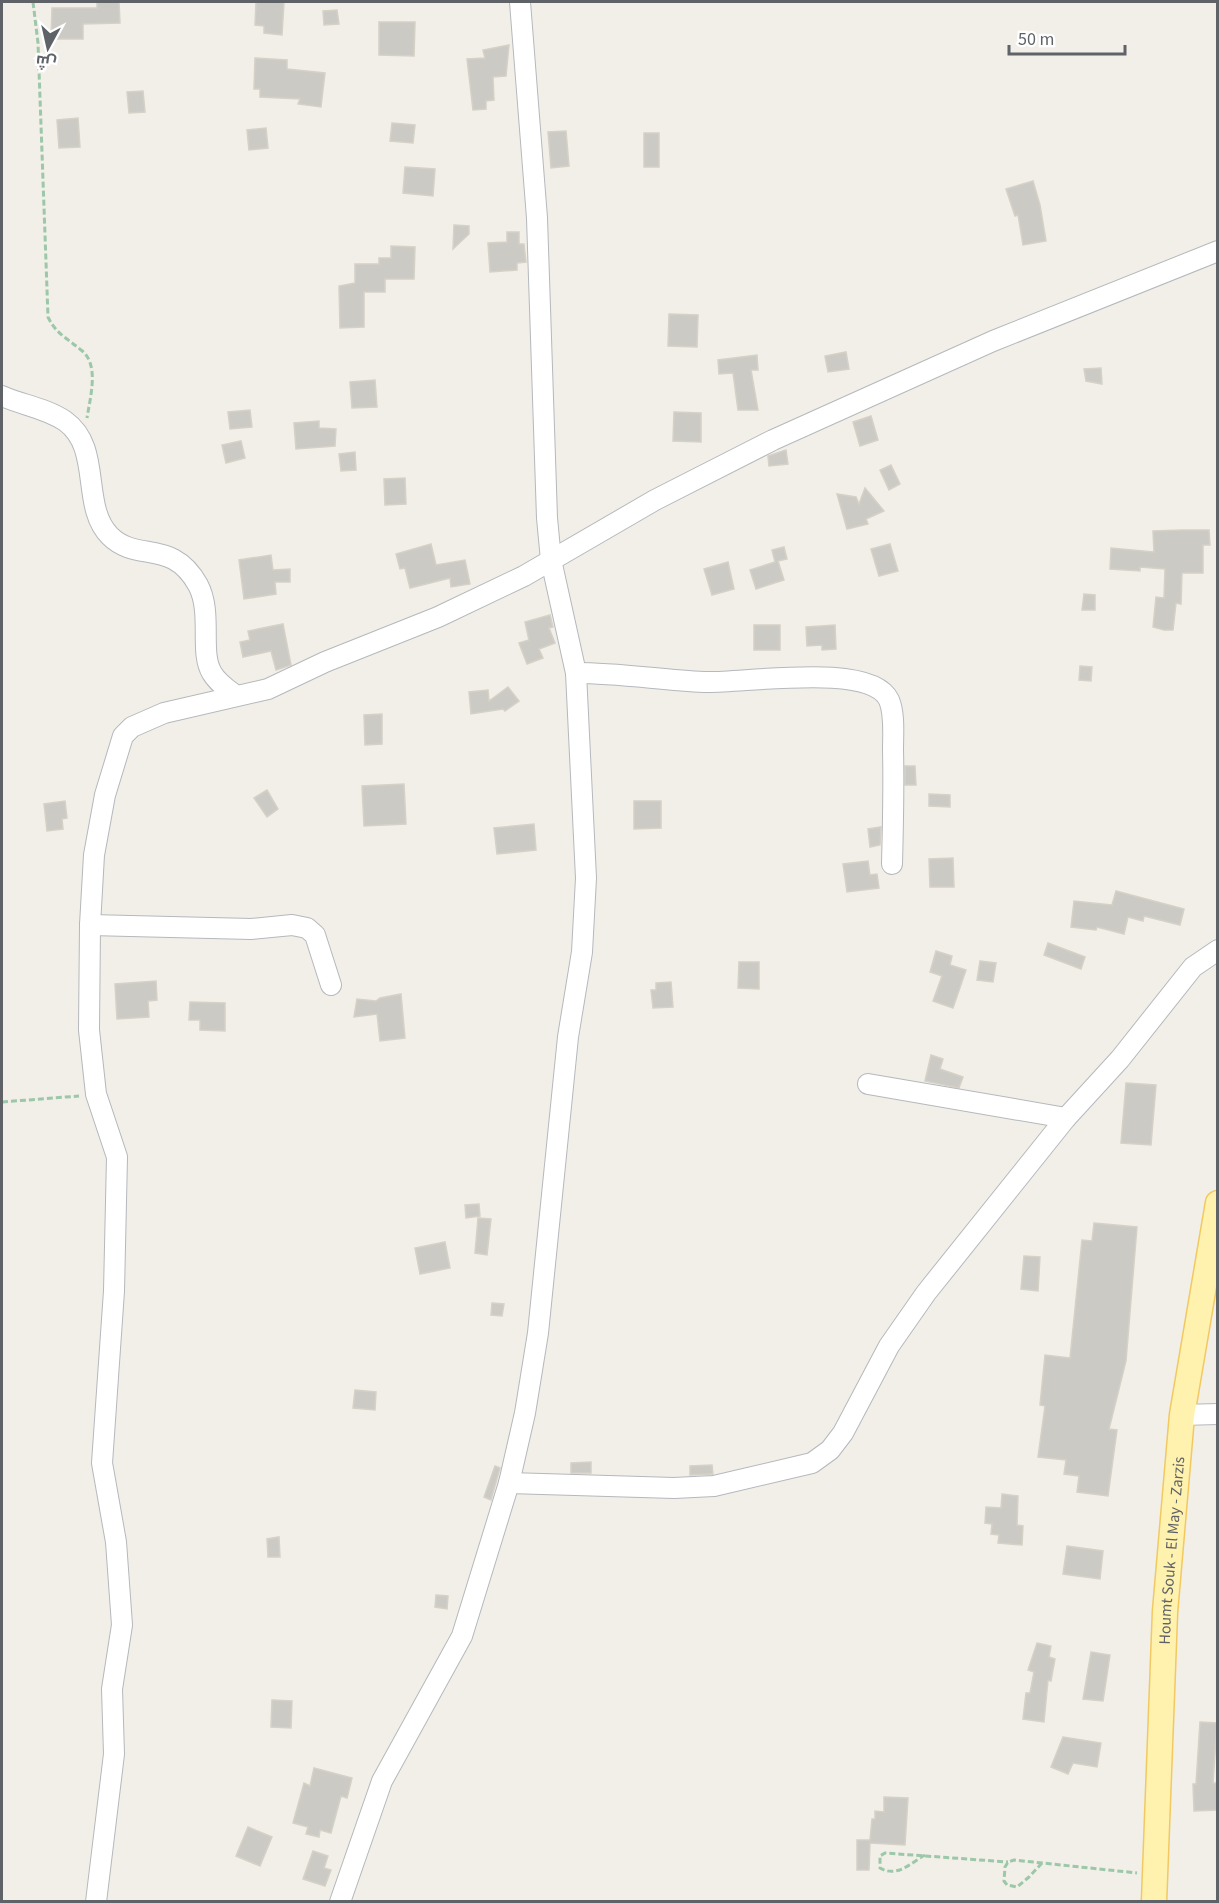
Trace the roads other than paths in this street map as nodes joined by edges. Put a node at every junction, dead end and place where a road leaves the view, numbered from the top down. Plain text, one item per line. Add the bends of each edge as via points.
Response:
1 (520, 2) edge
2 (1218, 250) edge
3 (2, 396) edge
4 (551, 560) junction
5 (576, 673) junction
6 (235, 695) junction
7 (892, 864) dead end
8 (90, 925) junction
9 (1218, 951) edge
10 (331, 985) dead end
11 (868, 1084) dead end
12 (1066, 1118) junction
13 (1218, 1203) edge
14 (1218, 1414) edge
15 (1182, 1415) junction
16 (509, 1483) junction
17 (96, 1902) edge
18 (340, 1902) edge
19 (1154, 1902) edge

1 - 4 street via 537,218
2 - 4 street via 993,341 773,440 655,500
3 - 6 street via 47,411 83,439 102,523 110,536 122,544 174,558 194,578 206,606 208,666 213,676
4 - 5 street
4 - 6 street via 438,618 268,689
5 - 7 street via 621,673 705,682 832,677 877,688 889,699 893,724
5 - 16 street via 585,920 568,1038 538,1333
6 - 8 street via 164,713 132,727 123,736 105,795 94,855
8 - 10 street via 307,928 315,935
8 - 17 street via 89,1029 96,1094 117,1157 114,1291 102,1463 116,1542 122,1626 112,1689 114,1755
9 - 12 street via 1193,967 1120,1059
11 - 12 street
12 - 16 street via 926,1293 889,1346 843,1433 831,1450 812,1463 714,1486
13 - 15 main road, Houmt Souk - El May - Zarzis
14 - 15 street
15 - 19 main road, Houmt Souk - El May - Zarzis via 1165,1612
16 - 18 street via 462,1636 382,1781

